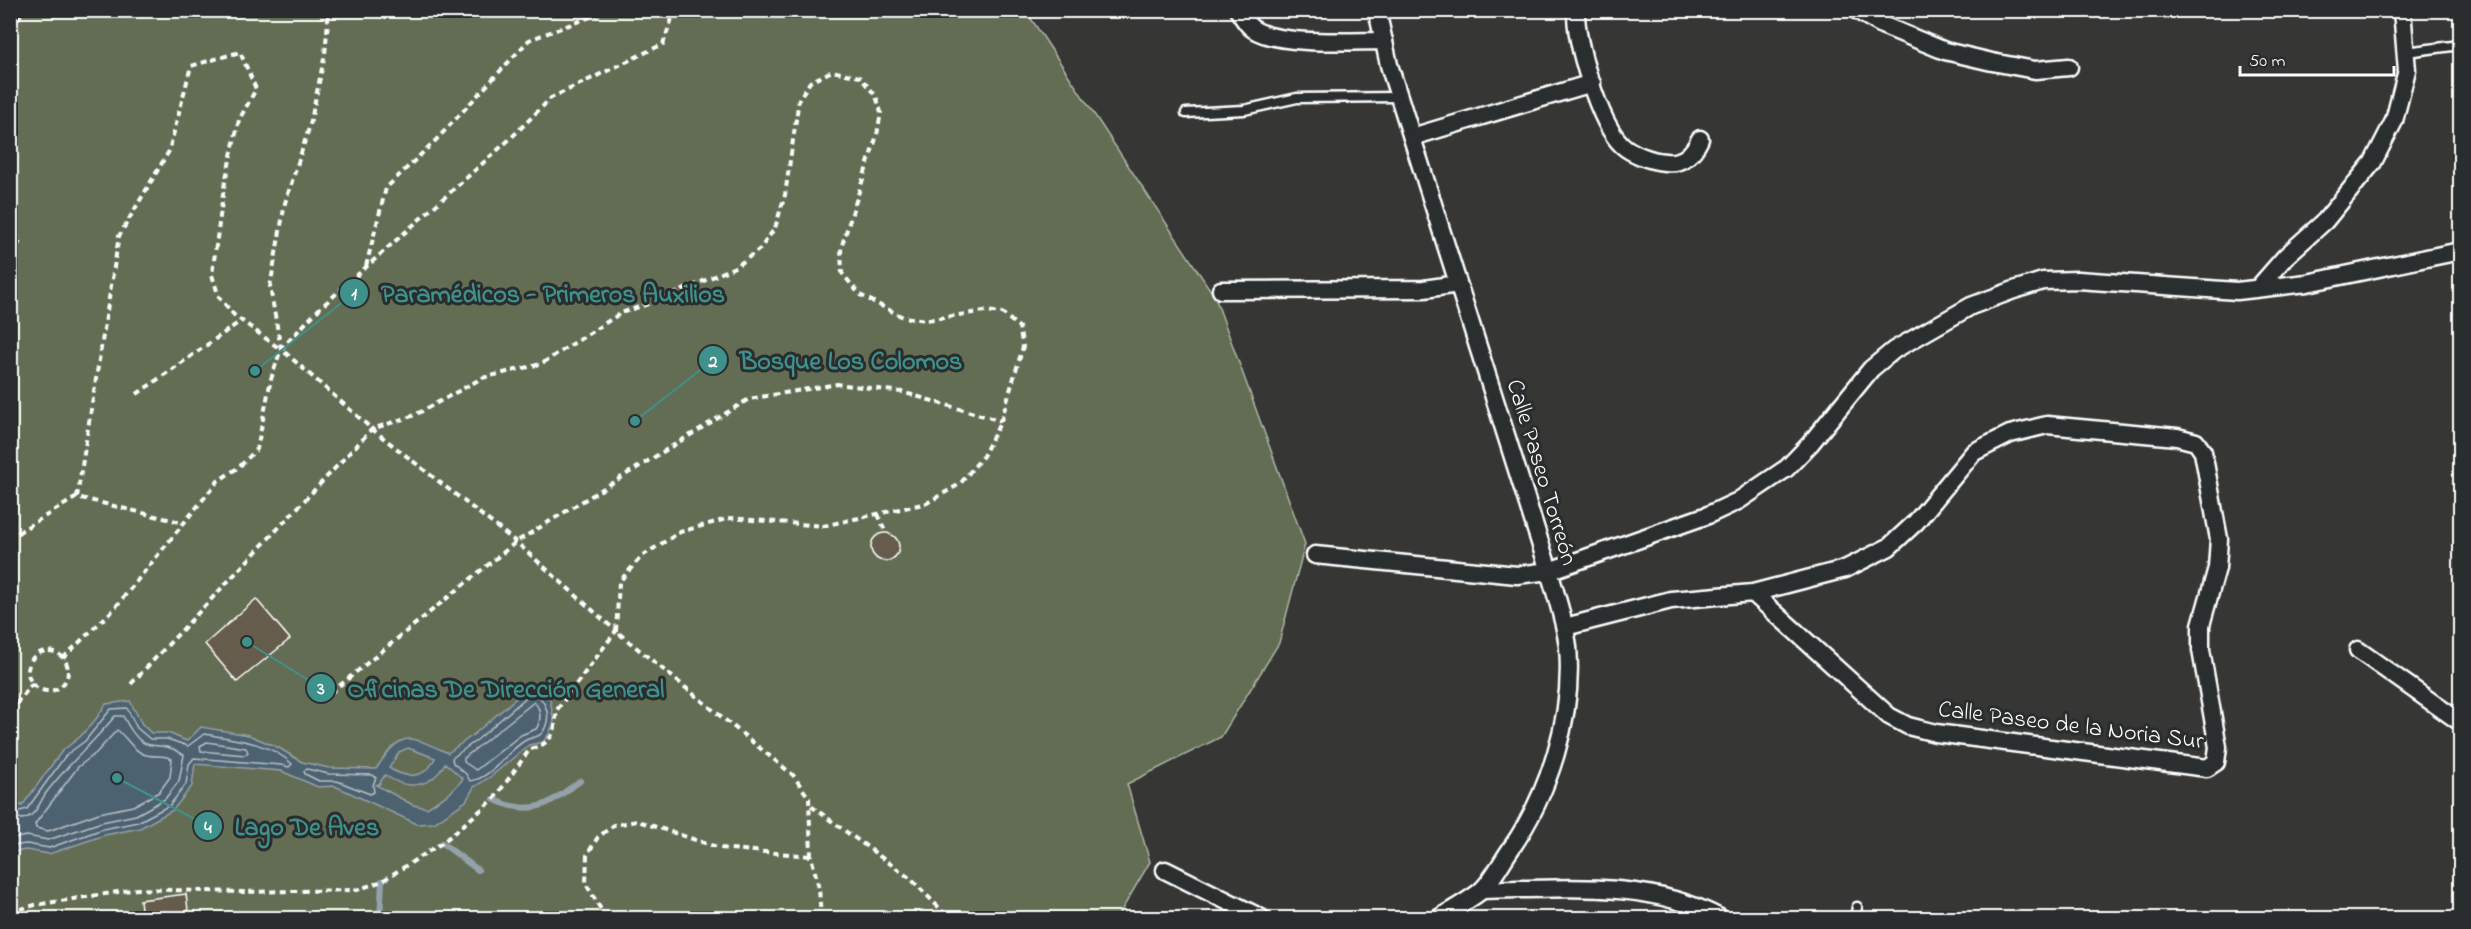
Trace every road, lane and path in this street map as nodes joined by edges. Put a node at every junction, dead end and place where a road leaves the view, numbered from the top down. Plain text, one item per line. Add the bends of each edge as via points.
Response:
1 (26, 10) edge
2 (329, 10) edge
3 (609, 10) edge
4 (672, 10) edge
5 (1238, 10) edge
6 (1377, 10) edge
7 (1576, 10) edge
8 (1856, 10) edge
9 (2402, 10) edge
10 (10, 27) edge
11 (1384, 41) junction
12 (2460, 45) edge
13 (2406, 52) junction
14 (2069, 67) dead end
15 (1592, 83) junction
16 (1399, 97) junction
17 (1186, 113) dead end
18 (1412, 137) junction
19 (1700, 139) dead end
20 (10, 223) edge
21 (2460, 250) edge
22 (10, 258) edge
23 (366, 267) junction
24 (1458, 284) junction
25 (2258, 288) junction
26 (1221, 290) dead end
27 (241, 321) junction
28 (281, 349) junction
29 (137, 394) dead end
30 (1001, 421) junction
31 (372, 429) junction
32 (77, 497) junction
33 (878, 514) junction
34 (184, 523) junction
35 (885, 531) dead end
36 (10, 540) edge
37 (516, 542) junction
38 (1315, 555) dead end
39 (1549, 571) junction
40 (1753, 593) junction
41 (1565, 627) junction
42 (616, 631) junction
43 (2358, 650) dead end
44 (63, 658) junction
45 (33, 683) junction
46 (131, 684) dead end
47 (322, 699) dead end
48 (10, 712) edge
49 (2460, 722) edge
50 (810, 806) junction
51 (811, 856) junction
52 (1165, 870) dead end
53 (1482, 890) junction
54 (1857, 907) dead end
55 (10, 912) edge
56 (606, 918) edge
57 (821, 918) edge
58 (949, 918) edge
59 (1261, 918) edge
60 (1438, 918) edge
61 (1720, 918) edge
62 (1855, 918) edge

1 - 10 path
2 - 28 path via 325,54 310,125 285,203 270,287
3 - 23 path via 529,40 386,188
4 - 23 path via 663,44 551,98
5 - 11 street via 1252,29 1274,37
6 - 11 street, Calle Paseo Torreón
7 - 15 street via 1582,56
8 - 14 street via 1945,51 2035,70
9 - 13 street
11 - 16 street, Calle Paseo Torreón
12 - 13 lane
13 - 25 street via 2407,70 2394,121 2373,162 2325,221
15 - 18 street
15 - 19 street via 1609,125 1622,144 1633,151 1674,163 1694,153
16 - 17 lane via 1297,99 1244,110
16 - 18 street, Calle Paseo Torreón
18 - 24 street, Calle Paseo Torreón
20 - 22 path via 20,241
21 - 25 street via 2307,283
23 - 28 path
24 - 26 street via 1424,289
24 - 39 street, Calle Paseo Torreón
25 - 39 street via 2237,291 2043,281 1971,306 1894,350 1871,369 1810,444 1766,484 1708,515
27 - 28 path
27 - 29 path
27 - 32 path via 219,297 212,275 238,120 256,89 240,52 191,66 169,151 118,236
28 - 31 path
28 - 34 path via 257,449 218,481
30 - 31 path via 1023,347 1019,327 1002,313 985,311 927,320 903,317 860,295 842,273 841,248 877,135 880,112 876,96 860,77 832,71 810,82 799,99 785,195 775,228 760,249 737,266 621,313 541,364 482,378 415,415
30 - 33 path via 983,456 960,484 927,503
30 - 37 path via 902,392 837,384 749,399
31 - 37 path
31 - 46 path
32 - 34 path
32 - 36 path
33 - 35 path
33 - 42 path via 823,525 730,518 680,532 642,556 619,582
34 - 44 path via 114,609
37 - 42 path
37 - 47 path
38 - 39 street via 1517,575
39 - 41 street, Calle Paseo Torreón
40 - 40 street, Calle Paseo de la Noria Sur via 1888,716 1908,726 1936,733 2207,768 2217,762 2201,626 2217,568 2219,539 2204,452 2196,442 2048,425 2010,434 1974,452 1916,522 1888,547 1845,569
40 - 41 street via 1671,600
41 - 53 street, Calle Paseo Torreón via 1567,693 1548,776 1524,829
42 - 50 path via 793,775
42 - 55 path via 556,711 557,725 550,740 542,747 530,749 494,799 442,843 382,881 357,890 137,889
43 - 49 street
44 - 45 path via 53,652 35,656 28,672
44 - 45 path via 68,671 63,684 51,690
45 - 48 path
50 - 51 path
50 - 58 path via 912,879
51 - 56 path via 720,848 638,821 614,825 598,837 587,855 586,884
51 - 57 path
52 - 59 street
53 - 60 street, Calle Paseo Torreón
53 - 61 street via 1606,889 1659,895
54 - 62 lane

